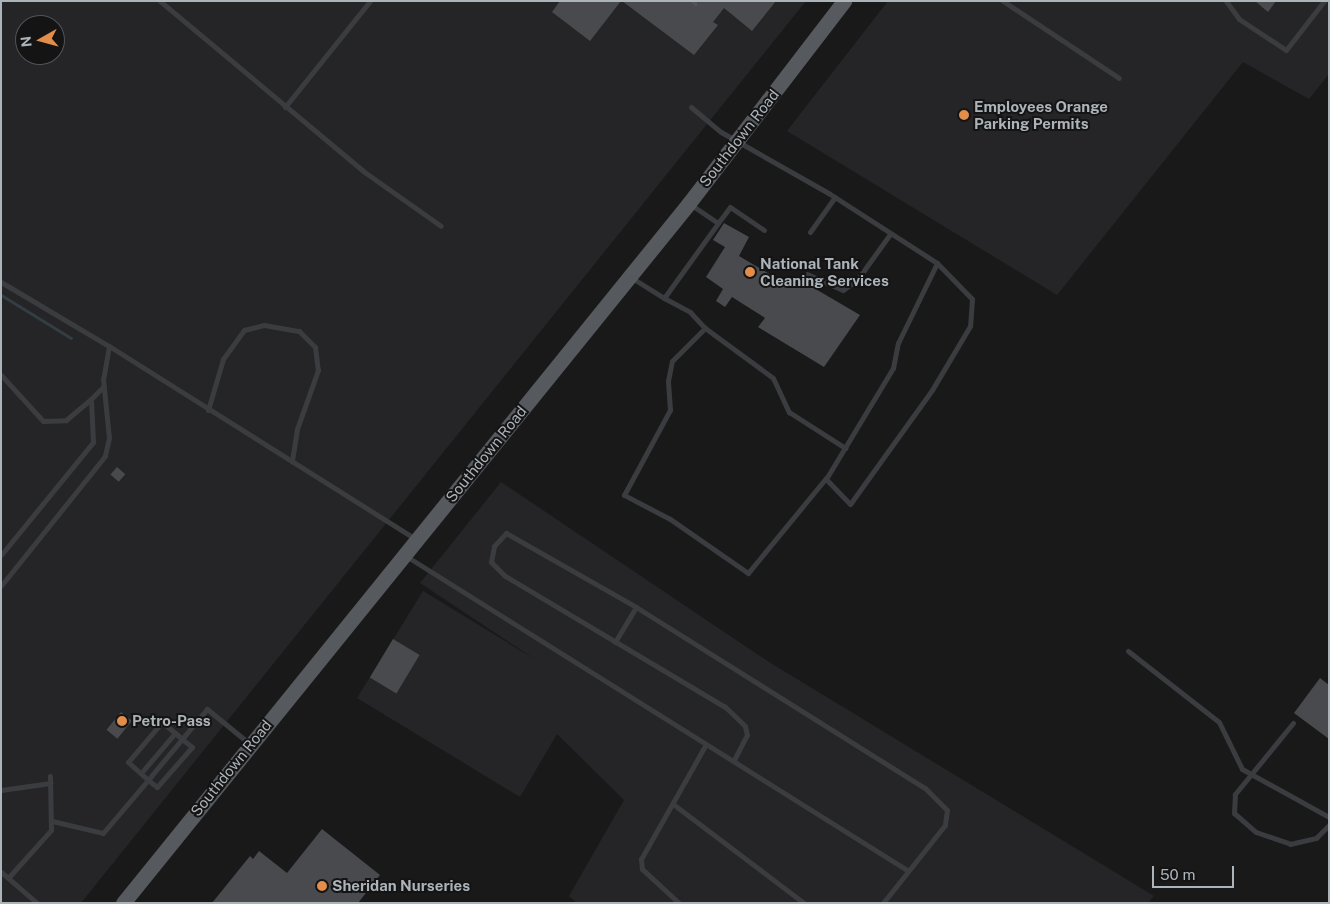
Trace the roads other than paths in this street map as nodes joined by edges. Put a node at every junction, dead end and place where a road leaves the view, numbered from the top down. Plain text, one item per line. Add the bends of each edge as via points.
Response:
1 (160, 1) edge
2 (370, 1) edge
3 (844, 1) edge
4 (1003, 1) edge
5 (1226, 1) edge
6 (1324, 1) edge
7 (1119, 78) dead end
8 (285, 107) junction
9 (691, 107) dead end
10 (738, 140) junction
11 (835, 197) junction
12 (689, 203) junction
13 (718, 223) junction
14 (441, 226) dead end
15 (764, 230) dead end
16 (810, 232) dead end
17 (890, 234) junction
18 (937, 263) junction
19 (807, 274) dead end
20 (630, 276) junction
21 (1, 282) edge
22 (664, 298) junction
23 (704, 328) junction
24 (108, 346) junction
25 (1, 375) edge
26 (104, 386) junction
27 (91, 400) junction
28 (208, 410) junction
29 (845, 448) junction
30 (292, 462) junction
31 (826, 478) junction
32 (416, 540) junction
33 (1, 555) edge
34 (404, 555) junction
35 (1, 586) edge
36 (636, 607) junction
37 (615, 642) junction
38 (1128, 651) dead end
39 (1293, 723) dead end
40 (175, 733) junction
41 (182, 739) junction
42 (250, 744) junction
43 (705, 746) junction
44 (734, 760) junction
45 (141, 773) junction
46 (1252, 775) junction
47 (50, 776) dead end
48 (148, 780) junction
49 (51, 783) junction
50 (1, 790) edge
51 (673, 804) junction
52 (1329, 817) edge
53 (52, 821) junction
54 (1329, 825) edge
55 (906, 870) junction
56 (1, 872) edge
57 (8, 878) junction
58 (37, 903) edge
59 (123, 903) edge
60 (679, 903) edge
61 (804, 903) edge
62 (883, 903) edge

1 - 8 lane
2 - 8 lane
3 - 10 main road, Southdown Road
4 - 7 lane
5 - 6 lane via 1239,19 1286,50
8 - 14 lane via 373,179
9 - 10 lane
10 - 11 lane
10 - 12 main road, Southdown Road
11 - 16 lane
11 - 17 lane
12 - 13 lane
12 - 20 main road, Southdown Road
13 - 15 lane via 730,207
13 - 22 lane
17 - 18 lane
17 - 19 lane via 857,280 843,290
18 - 29 lane via 898,343 893,368
18 - 31 lane via 972,299 970,326 932,390 850,504
20 - 22 lane
20 - 32 main road, Southdown Road
21 - 24 lane
22 - 23 lane via 690,312
23 - 29 lane via 773,378 789,412
23 - 31 lane via 672,360 668,381 670,410 624,495 670,519 748,573
24 - 26 lane
24 - 28 lane
25 - 27 lane via 43,421 66,420
26 - 27 lane
26 - 35 lane via 109,432 105,456
27 - 33 lane via 93,442
28 - 30 lane
28 - 30 lane via 223,359 244,330 269,325 299,332 315,347 318,370 297,430
29 - 31 lane
30 - 32 lane
32 - 34 main road, Southdown Road
34 - 42 main road, Southdown Road
34 - 43 lane via 539,642 652,707
36 - 37 lane
36 - 37 lane via 506,533 494,546 491,562 506,576
36 - 55 lane via 925,788 947,810 945,826
37 - 44 lane via 725,707 745,726 747,735
38 - 46 lane via 1219,722 1242,769
39 - 46 lane
40 - 41 lane
40 - 45 lane
40 - 45 lane via 162,722 128,762
41 - 42 lane via 207,709
41 - 48 lane
41 - 48 lane via 192,747 157,787
42 - 59 main road, Southdown Road
43 - 44 lane
43 - 51 lane
44 - 55 lane
45 - 48 lane
46 - 52 lane
46 - 54 lane via 1234,794 1234,813 1256,832 1290,844 1316,838
47 - 49 lane
48 - 53 lane via 103,833
49 - 50 lane
49 - 53 lane
51 - 60 lane via 641,858 642,869
51 - 61 lane
53 - 57 lane via 48,836
55 - 62 lane
56 - 57 lane
57 - 58 lane

